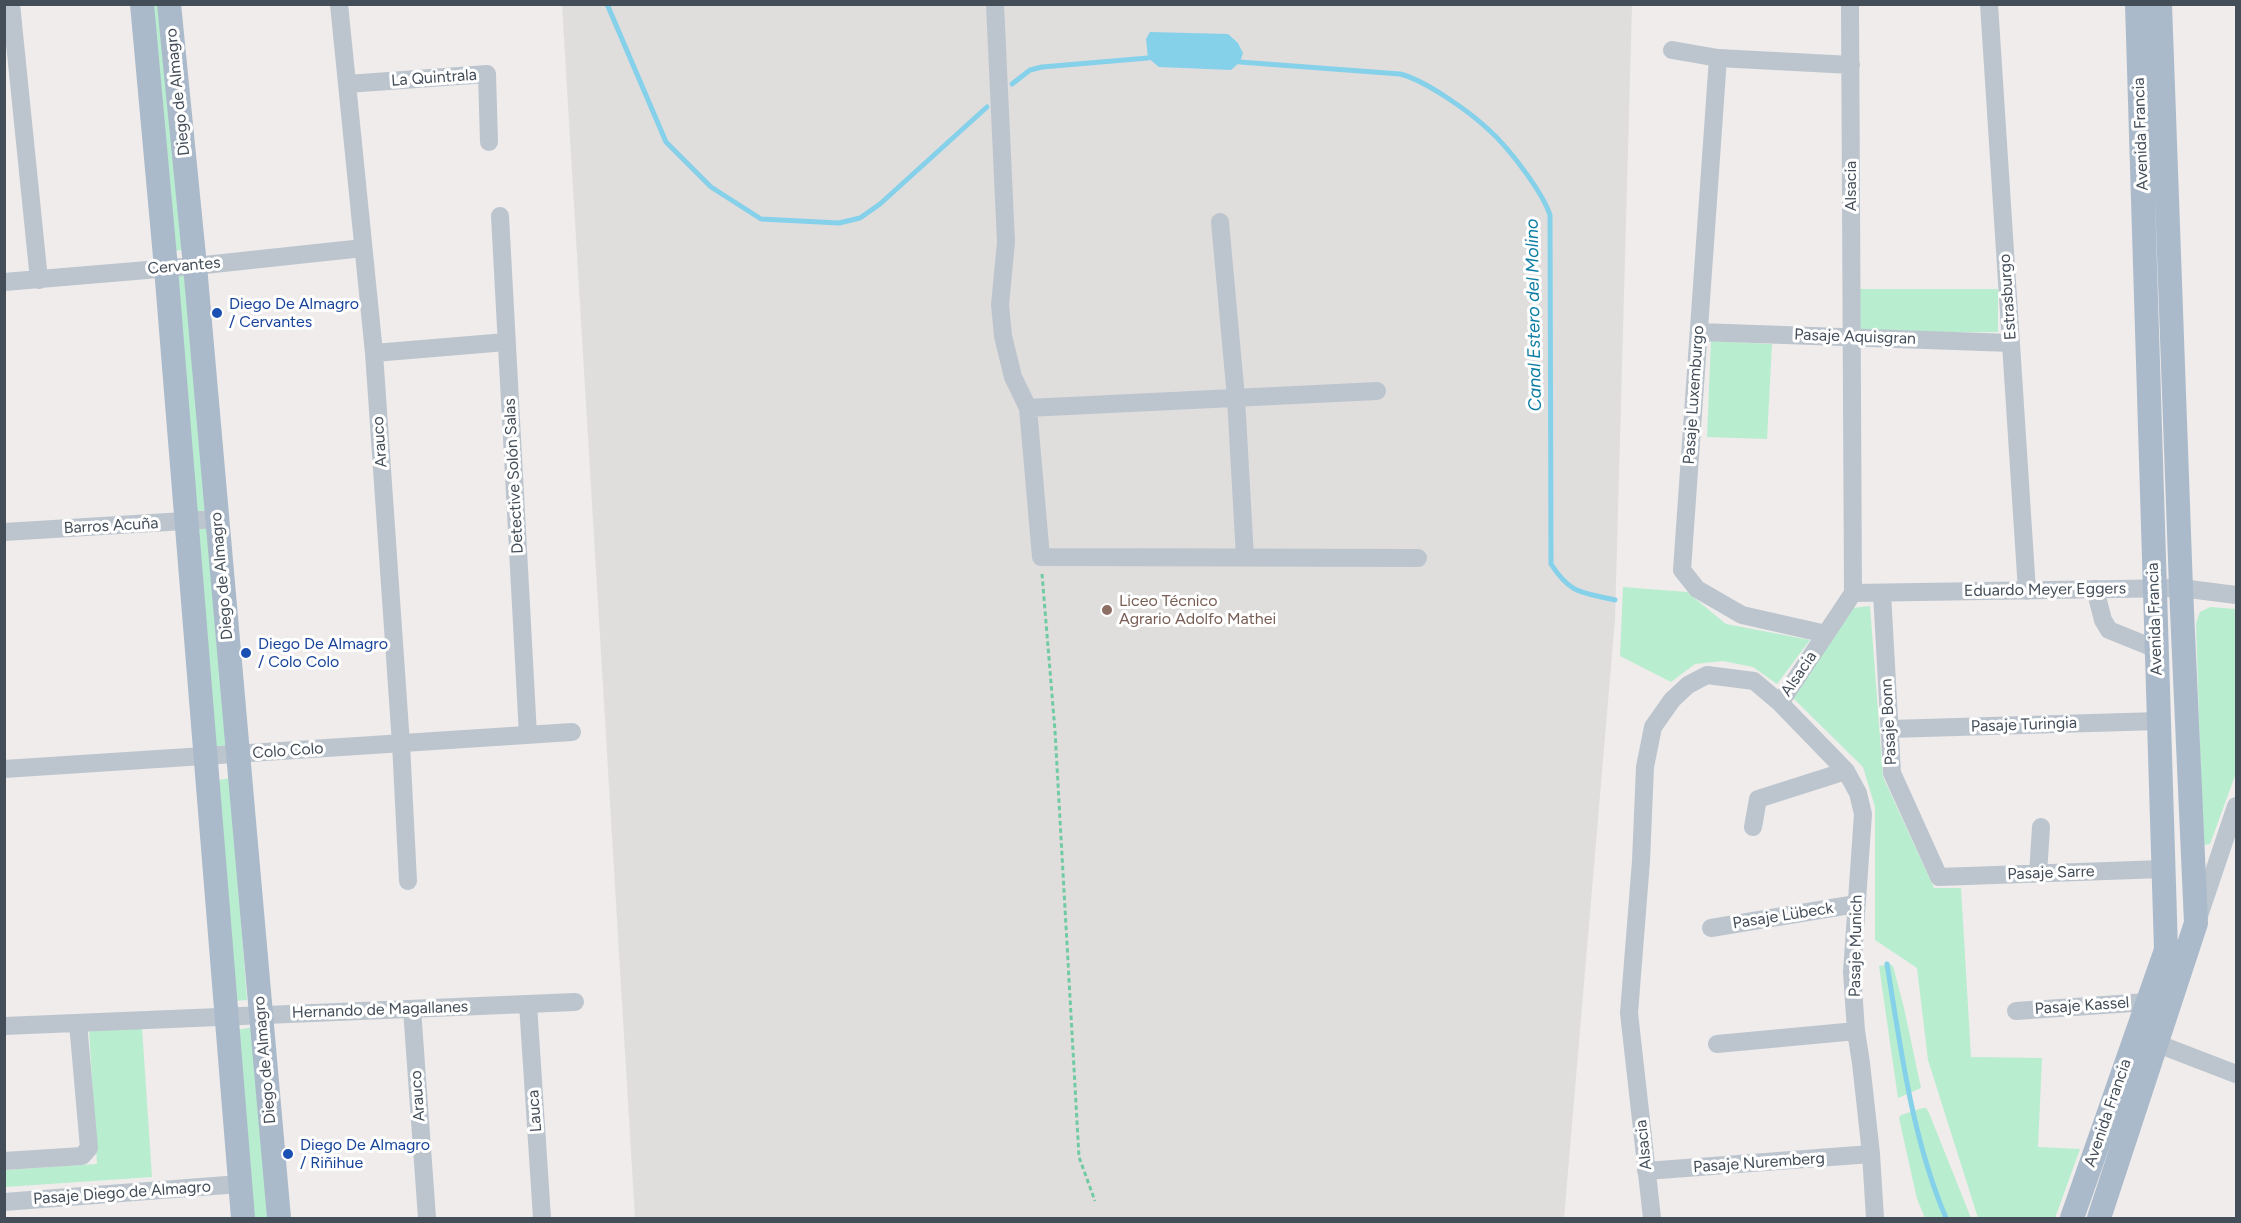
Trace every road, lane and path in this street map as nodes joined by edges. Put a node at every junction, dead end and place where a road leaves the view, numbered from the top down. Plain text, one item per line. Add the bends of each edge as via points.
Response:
1 (11, 4) edge
2 (142, 4) edge
3 (169, 4) edge
4 (339, 4) edge
5 (995, 4) edge
6 (1850, 4) edge
7 (1989, 4) edge
8 (2137, 4) edge
9 (2160, 4) edge
10 (1672, 50) dead end
11 (1718, 58) junction
12 (1851, 65) junction
13 (347, 84) junction
14 (489, 142) dead end
15 (500, 216) dead end
16 (1220, 222) dead end
17 (363, 248) junction
18 (195, 266) junction
19 (166, 267) junction
20 (39, 280) junction
21 (4, 282) edge
22 (1699, 332) junction
23 (1852, 337) junction
24 (506, 342) junction
25 (2011, 343) junction
26 (374, 353) junction
27 (1377, 391) dead end
28 (1236, 398) junction
29 (1028, 408) junction
30 (217, 519) junction
31 (187, 522) junction
32 (4, 532) edge
33 (1041, 557) junction
34 (1245, 557) junction
35 (1418, 558) dead end
36 (2154, 588) junction
37 (2181, 588) junction
38 (2095, 589) junction
39 (2027, 591) junction
40 (1853, 593) junction
41 (1882, 593) junction
42 (2236, 595) edge
43 (1826, 634) junction
44 (2156, 649) junction
45 (1780, 703) junction
46 (2158, 721) junction
47 (1890, 729) junction
48 (572, 732) dead end
49 (528, 735) junction
50 (401, 744) junction
51 (238, 754) junction
52 (206, 756) junction
53 (4, 769) edge
54 (1846, 771) junction
55 (2190, 786) junction
56 (2161, 789) junction
57 (2236, 806) edge
58 (1753, 827) dead end
59 (2041, 827) dead end
60 (244, 831) junction
61 (212, 835) junction
62 (2163, 869) junction
63 (2038, 874) junction
64 (1939, 877) joint
65 (408, 881) dead end
66 (1856, 904) junction
67 (2196, 923) junction
68 (1711, 928) dead end
69 (575, 1002) dead end
70 (2147, 1002) junction
71 (528, 1004) junction
72 (412, 1009) junction
73 (2016, 1011) dead end
74 (261, 1015) junction
75 (227, 1017) junction
76 (78, 1023) junction
77 (4, 1026) edge
78 (1856, 1031) junction
79 (2146, 1040) junction
80 (1717, 1044) dead end
81 (2236, 1074) edge
82 (1871, 1154) junction
83 (4, 1161) edge
84 (1646, 1171) junction
85 (240, 1184) junction
86 (1095, 1201) dead end
87 (4, 1202) edge
88 (243, 1218) edge
89 (279, 1218) edge
90 (427, 1218) edge
91 (542, 1218) edge
92 (1652, 1218) edge
93 (1875, 1218) edge
94 (2072, 1218) edge
95 (2099, 1218) edge

1 - 20 street
2 - 19 main road, Diego de Almagro
3 - 18 main road, Diego de Almagro
4 - 13 street, Arauco
5 - 29 street via 1006,242 1000,304 1013,376
6 - 12 street, Alsacia
7 - 25 street, Estrasburgo
8 - 36 main road, Avenida Francia
9 - 37 main road, Avenida Francia
10 - 11 street
11 - 12 street
11 - 22 street, Pasaje Luxemburgo
12 - 23 street, Alsacia
13 - 14 street, La Quintrala via 487,74
13 - 17 street, Arauco
15 - 24 street, Detective Solón Salas
16 - 28 street
17 - 18 street, Cervantes
17 - 26 street, Arauco
18 - 19 street, Cervantes
18 - 30 main road, Diego de Almagro
19 - 20 street, Cervantes
19 - 31 main road, Diego de Almagro
20 - 21 street, Cervantes
22 - 23 street, Pasaje Aquisgran
22 - 43 street, Pasaje Luxemburgo via 1682,570 1697,589 1742,615
23 - 25 street, Pasaje Aquisgran
23 - 40 street, Alsacia
24 - 26 street
24 - 49 street, Detective Solón Salas
25 - 39 street, Estrasburgo
26 - 50 street, Arauco
27 - 28 street
28 - 29 street
28 - 34 street
29 - 33 street
30 - 31 street, Barros Acuña
30 - 51 main road, Diego de Almagro
31 - 32 street, Barros Acuña
31 - 52 main road, Diego de Almagro
33 - 34 street
33 - 86 path via 1079,1157
34 - 35 street
36 - 37 street, Eduardo Meyer Eggers
36 - 38 street, Eduardo Meyer Eggers
36 - 44 main road, Avenida Francia
37 - 42 street, Eduardo Meyer Eggers
37 - 55 main road, Avenida Francia
38 - 39 street, Eduardo Meyer Eggers
38 - 44 street via 2109,630
39 - 41 street, Eduardo Meyer Eggers
40 - 41 street, Eduardo Meyer Eggers
40 - 43 street, Alsacia
41 - 47 street, Pasaje Bonn
43 - 45 street, Alsacia
44 - 46 main road, Avenida Francia
45 - 54 street, Pasaje Munich
45 - 84 street, Alsacia via 1754,681 1707,675 1672,700 1653,727 1645,766 1629,1013
46 - 47 street, Pasaje Turingia
46 - 56 main road, Avenida Francia
47 - 64 street, Pasaje Bonn via 1892,773
48 - 49 street, Colo Colo
49 - 50 street, Colo Colo
50 - 51 street, Colo Colo
50 - 65 street, Arauco
51 - 52 street, Colo Colo
51 - 60 main road, Diego de Almagro
52 - 53 street, Colo Colo
52 - 61 main road, Diego de Almagro
54 - 58 street via 1758,799
54 - 66 street, Pasaje Munich via 1858,793 1863,814
55 - 56 main road
55 - 67 main road, Avenida Francia
56 - 62 main road, Avenida Francia
57 - 67 street
59 - 63 street
60 - 61 main road
60 - 74 main road, Diego de Almagro
61 - 75 main road, Diego de Almagro
62 - 63 street, Pasaje Sarre
62 - 70 main road, Avenida Francia via 2166,950
63 - 64 street, Pasaje Sarre
66 - 68 street, Pasaje Lübeck
66 - 78 street, Pasaje Munich via 1852,972
67 - 79 main road, Avenida Francia
69 - 71 street, Hernando de Magallanes
70 - 73 street, Pasaje Kassel
70 - 79 main road, Avenida Francia
71 - 72 street, Hernando de Magallanes
71 - 91 street, Lauca
72 - 74 street, Hernando de Magallanes
72 - 90 street, Arauco
74 - 75 street, Hernando de Magallanes
74 - 89 main road, Diego de Almagro
75 - 76 street, Hernando de Magallanes
75 - 85 main road, Diego de Almagro
76 - 77 street, Hernando de Magallanes
76 - 83 street via 88,1148 82,1156
78 - 80 street
78 - 82 street, Pasaje Munich
79 - 81 street
79 - 94 main road, Avenida Francia
79 - 95 main road, Avenida Francia
82 - 84 street, Pasaje Nuremberg
82 - 93 street, Pasaje Munich
84 - 92 street, Alsacia
85 - 87 street, Pasaje Diego de Almagro
85 - 88 main road, Diego de Almagro

